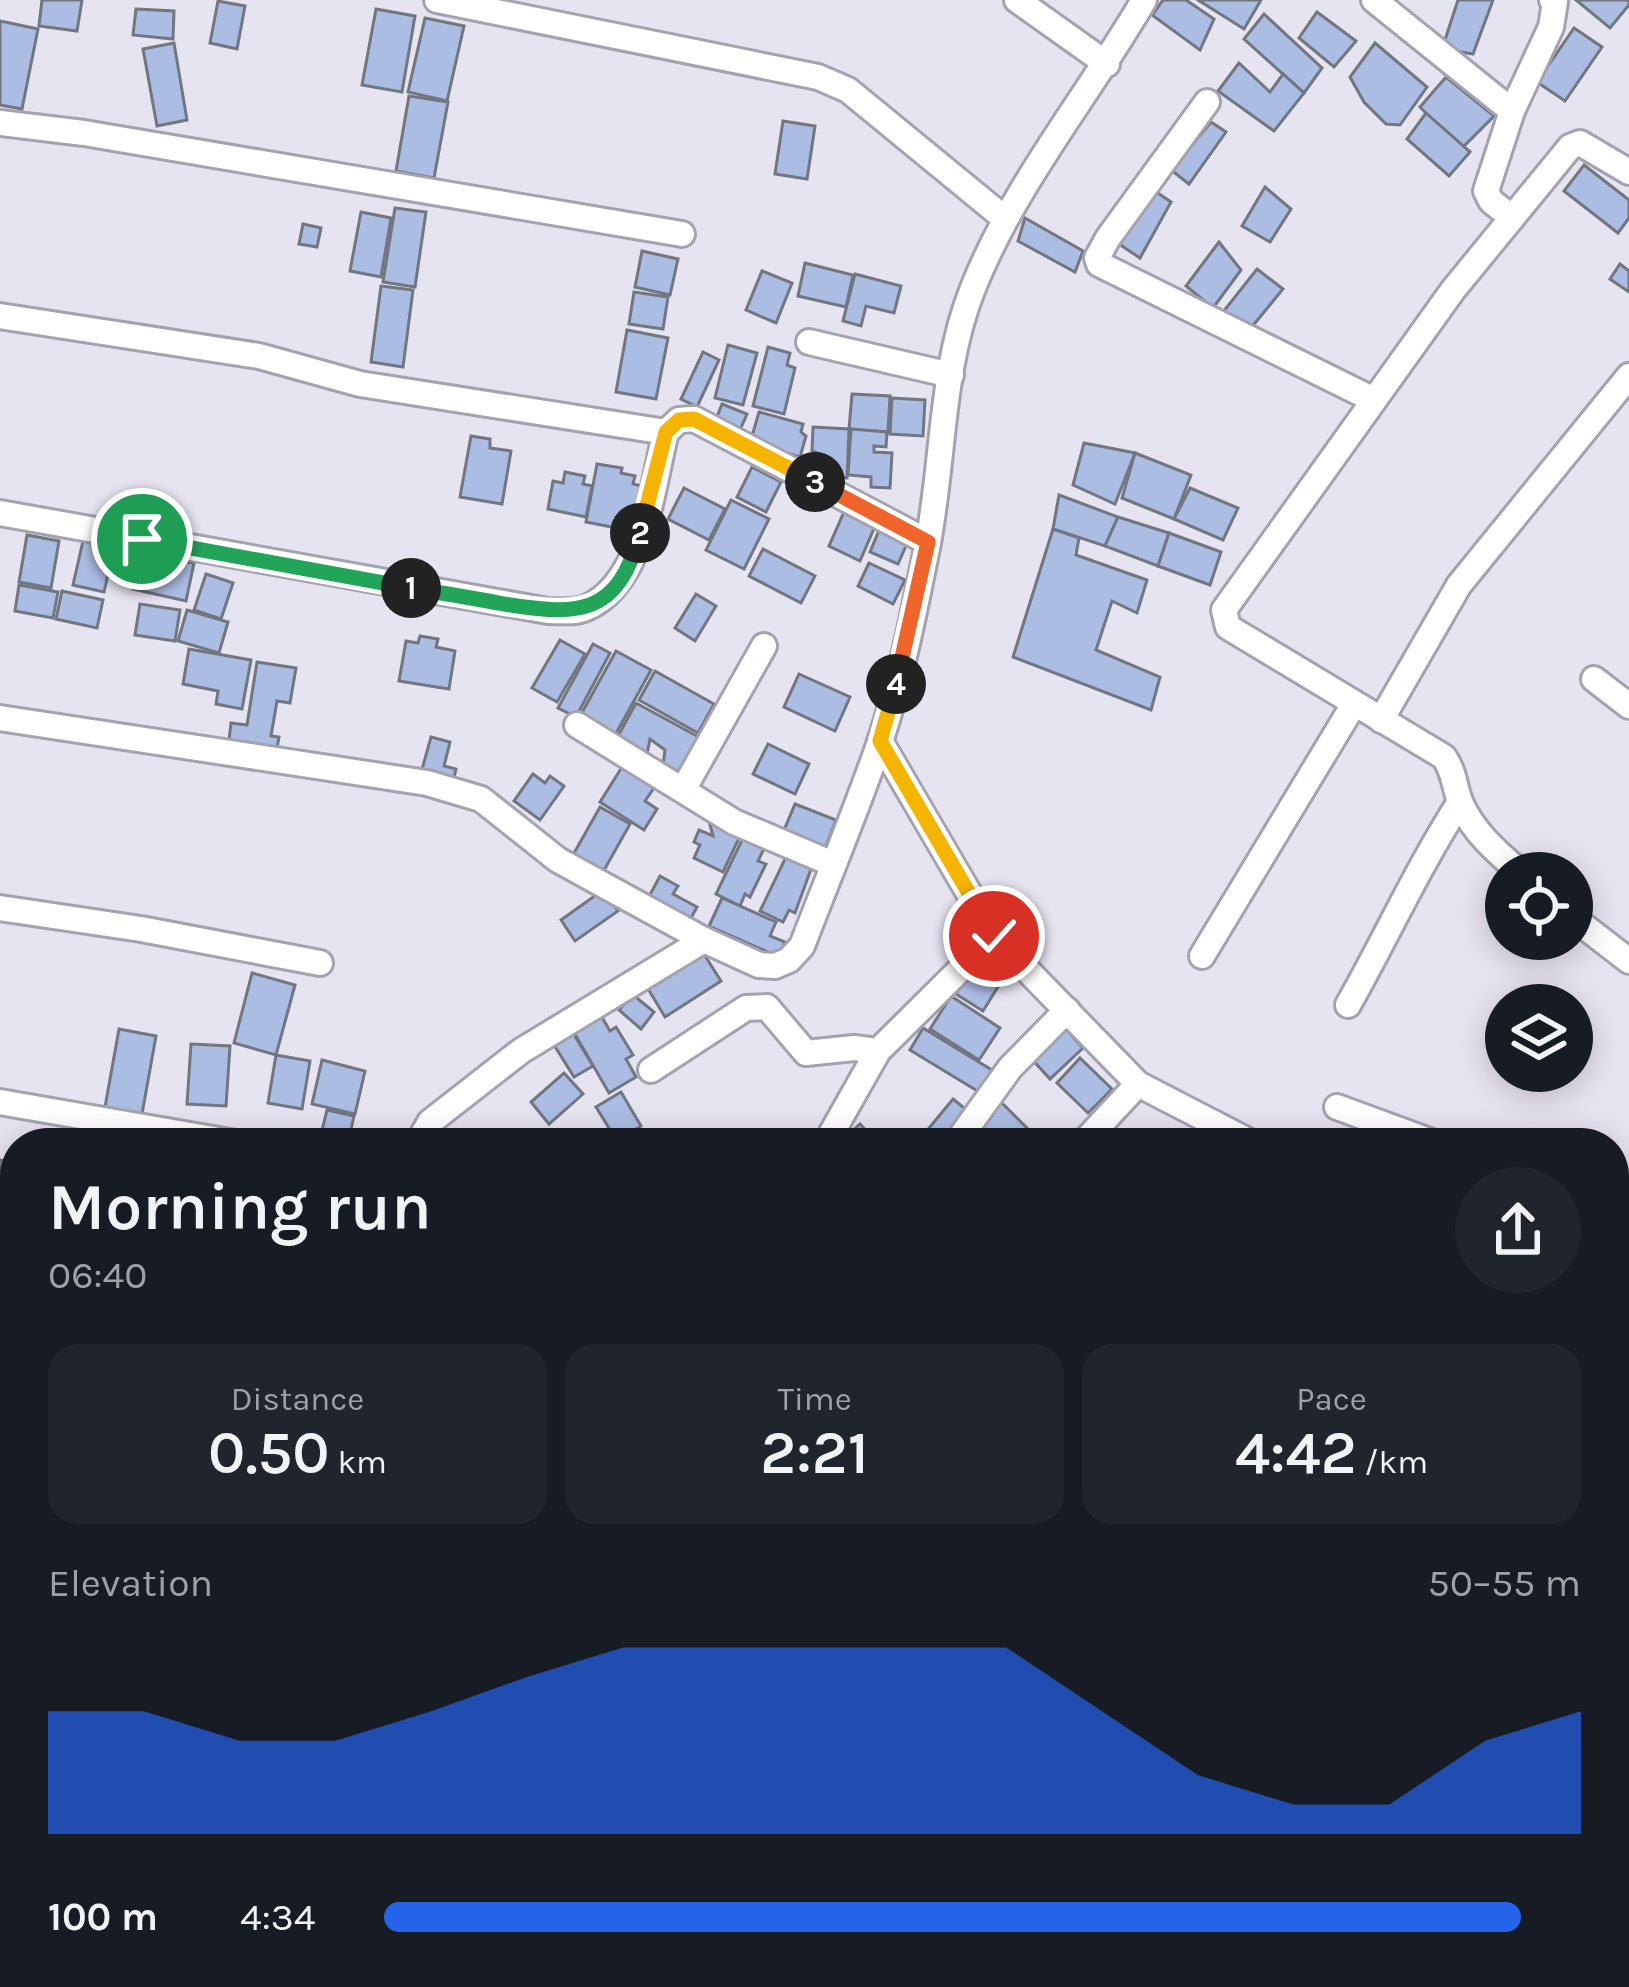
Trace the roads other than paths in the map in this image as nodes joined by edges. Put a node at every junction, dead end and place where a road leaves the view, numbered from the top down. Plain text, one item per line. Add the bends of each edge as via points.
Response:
1 (437, 0) edge
2 (1018, 0) edge
3 (1144, 0) edge
4 (1374, 0) edge
5 (1552, 0) edge
6 (1107, 64) junction
7 (1207, 102) dead end
8 (1512, 111) junction
9 (0, 123) edge
10 (1629, 172) edge
11 (1004, 218) junction
12 (1512, 218) junction
13 (682, 234) dead end
14 (0, 316) edge
15 (808, 342) dead end
16 (951, 374) junction
17 (1629, 376) edge
18 (1372, 399) junction
19 (666, 432) junction
20 (0, 513) edge
21 (928, 542) junction
22 (764, 646) dead end
23 (1594, 679) dead end
24 (1354, 704) junction
25 (1629, 706) edge
26 (0, 718) edge
27 (1381, 720) junction
28 (577, 725) dead end
29 (880, 741) junction
30 (683, 790) junction
31 (1460, 802) junction
32 (1497, 852) edge
33 (833, 864) junction
34 (0, 908) edge
35 (1593, 933) edge
36 (994, 936) junction
37 (704, 940) junction
38 (1202, 956) dead end
39 (1629, 961) edge
40 (320, 963) dead end
41 (1348, 1005) dead end
42 (1067, 1010) junction
43 (878, 1051) junction
44 (651, 1070) dead end
45 (1138, 1084) junction
46 (0, 1102) edge
47 (1337, 1107) dead end
48 (150, 1128) edge
49 (427, 1128) edge
50 (834, 1128) edge
51 (967, 1128) edge
52 (1097, 1128) edge
53 (1223, 1128) edge
54 (1394, 1128) edge

1 - 11 street via 818,76 848,90
2 - 6 street
3 - 6 street
4 - 8 street
5 - 8 street via 1551,27
6 - 11 street
7 - 18 street via 1108,238 1099,264
8 - 12 street via 1486,191
9 - 13 street
10 - 12 street via 1580,143
11 - 16 street via 970,293
12 - 18 street
14 - 19 street via 259,356 360,385
15 - 16 street
16 - 21 street
17 - 27 street via 1459,585
18 - 24 street via 1224,620
19 - 20 street via 632,566 583,610 548,611
19 - 21 street via 694,419
21 - 29 street
22 - 30 street
23 - 25 street
24 - 27 street
24 - 38 street
26 - 37 street via 427,783 481,799 558,860
27 - 31 street via 1444,757
28 - 30 street
29 - 33 street
29 - 36 street
30 - 33 street via 734,822
31 - 32 street
31 - 41 street
33 - 37 street via 789,960 760,965
34 - 40 street
35 - 39 street
36 - 42 street
36 - 43 street
37 - 49 street via 521,1052
42 - 45 street
42 - 51 street
43 - 44 street via 806,1053 767,1007 746,1008
43 - 50 street
45 - 52 street
45 - 53 street
46 - 48 street
47 - 54 street

